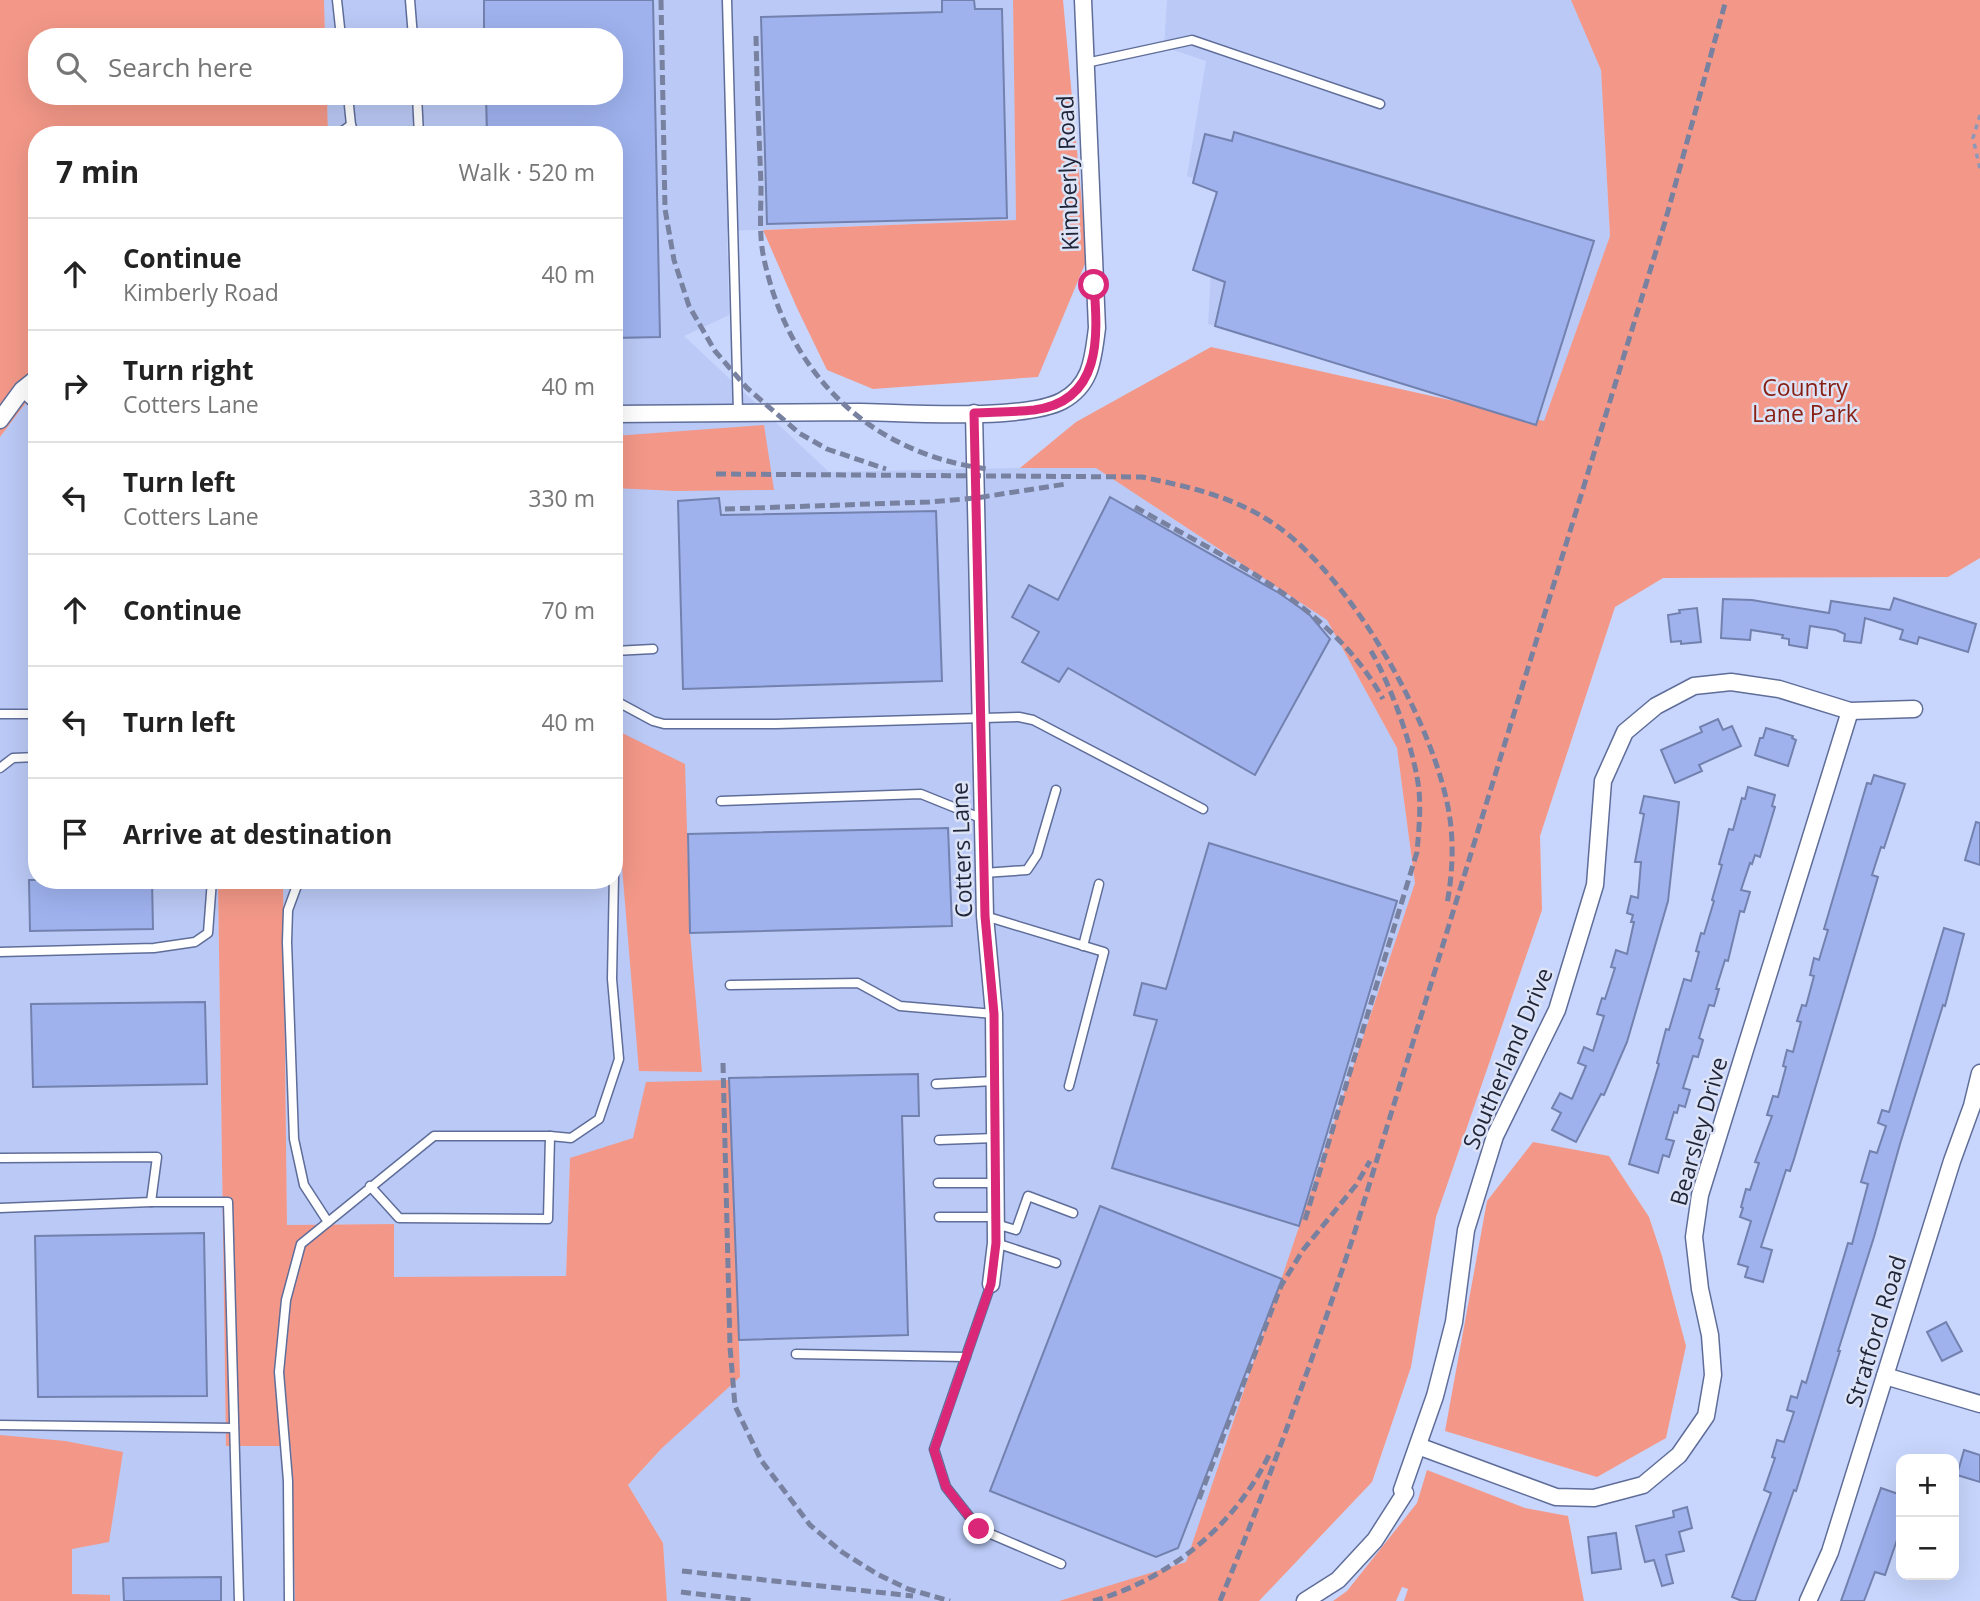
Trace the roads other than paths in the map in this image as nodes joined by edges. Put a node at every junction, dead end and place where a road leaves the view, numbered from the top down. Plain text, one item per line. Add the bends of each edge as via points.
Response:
1 (337, 0) edge
2 (410, 0) edge
3 (727, 0) edge
4 (1083, 0) edge
5 (340, 28) edge
6 (412, 28) edge
7 (1086, 63) junction
8 (1380, 104) dead end
9 (349, 105) edge
10 (417, 105) edge
11 (352, 125) edge
12 (419, 126) edge
13 (28, 386) edge
14 (21, 392) junction
15 (28, 398) edge
16 (738, 412) junction
17 (974, 413) junction
18 (623, 414) edge
19 (0, 420) edge
20 (653, 649) dead end
21 (623, 651) edge
22 (623, 705) edge
23 (1914, 709) dead end
24 (1850, 710) junction
25 (0, 714) edge
26 (28, 714) edge
27 (981, 718) junction
28 (28, 757) edge
29 (0, 768) edge
30 (1056, 790) dead end
31 (721, 802) dead end
32 (1203, 809) dead end
33 (983, 818) junction
34 (984, 873) junction
35 (1099, 884) dead end
36 (211, 889) edge
37 (296, 889) edge
38 (614, 889) edge
39 (985, 916) junction
40 (1083, 946) junction
41 (0, 952) edge
42 (730, 985) dead end
43 (994, 1014) junction
44 (1980, 1073) edge
45 (994, 1081) junction
46 (936, 1084) dead end
47 (1069, 1086) dead end
48 (1976, 1106) edge
49 (550, 1136) junction
50 (995, 1138) junction
51 (939, 1140) dead end
52 (0, 1158) edge
53 (938, 1183) dead end
54 (995, 1183) junction
55 (370, 1186) junction
56 (151, 1202) junction
57 (0, 1208) edge
58 (1073, 1213) dead end
59 (939, 1217) dead end
60 (996, 1220) junction
61 (328, 1222) junction
62 (996, 1243) junction
63 (1056, 1264) dead end
64 (991, 1284) joint
65 (796, 1354) dead end
66 (966, 1357) junction
67 (1885, 1376) junction
68 (1980, 1404) edge
69 (0, 1425) edge
70 (234, 1428) junction
71 (1418, 1446) junction
72 (1061, 1564) dead end
73 (239, 1601) edge
74 (289, 1601) edge
75 (1306, 1601) edge
76 (1808, 1601) edge

1 - 5 lane
2 - 6 lane
3 - 16 lane
4 - 7 street, Kimberly Road
7 - 8 lane via 1192,40
7 - 17 street, Kimberly Road via 1097,328 1093,360 1083,385 1062,401 1037,410
9 - 11 lane
10 - 12 lane
13 - 14 street
14 - 15 lane
14 - 19 street
16 - 17 street
16 - 18 street
17 - 27 street, Cotters Lane
20 - 21 lane
22 - 27 lane via 664,724
23 - 24 street, Southerland Drive
24 - 71 street, Southerland Drive via 1779,689 1731,682 1694,686 1656,706 1625,732 1603,781 1595,885 1557,1010 1495,1136 1466,1230 1454,1322
24 - 71 street, Bearsley Drive via 1700,1195 1694,1237 1713,1375 1706,1416 1679,1455 1643,1485 1594,1499 1556,1497
25 - 26 lane
27 - 32 lane via 1033,720
27 - 33 street, Cotters Lane
28 - 29 lane via 13,758
30 - 34 lane via 1037,855 1027,870
31 - 33 lane via 921,794
33 - 34 street, Cotters Lane
34 - 39 street, Cotters Lane
35 - 40 lane
36 - 41 lane via 208,933 195,942 154,948
37 - 61 lane via 288,909 287,942 294,1139 304,1185
38 - 49 lane via 612,979 619,1059 599,1119 571,1138
39 - 40 lane
39 - 43 street, Cotters Lane
40 - 47 lane via 1104,952
42 - 43 lane via 858,983 901,1006
43 - 45 street, Cotters Lane
44 - 48 street, Stratford Road
45 - 46 lane
45 - 50 street, Cotters Lane
48 - 67 street, Stratford Road via 1952,1161
49 - 55 lane via 434,1136
49 - 55 lane via 548,1219 399,1218
50 - 51 lane
50 - 54 street, Cotters Lane
52 - 56 lane via 157,1157
53 - 54 lane
54 - 60 street, Cotters Lane
55 - 61 lane
56 - 57 lane
56 - 70 lane via 228,1202
58 - 60 lane via 1028,1196 1016,1230
59 - 60 lane
60 - 62 street, Cotters Lane
61 - 74 lane via 301,1244 286,1300 279,1372 288,1481
62 - 63 lane
62 - 64 street, Cotters Lane
64 - 66 lane
65 - 66 lane
66 - 72 lane via 934,1450 946,1487 979,1529
67 - 68 street
67 - 76 street, Stratford Road via 1830,1552
69 - 70 lane
70 - 73 lane
71 - 75 street, Southerland Drive via 1402,1490 1405,1493 1375,1540 1338,1580

